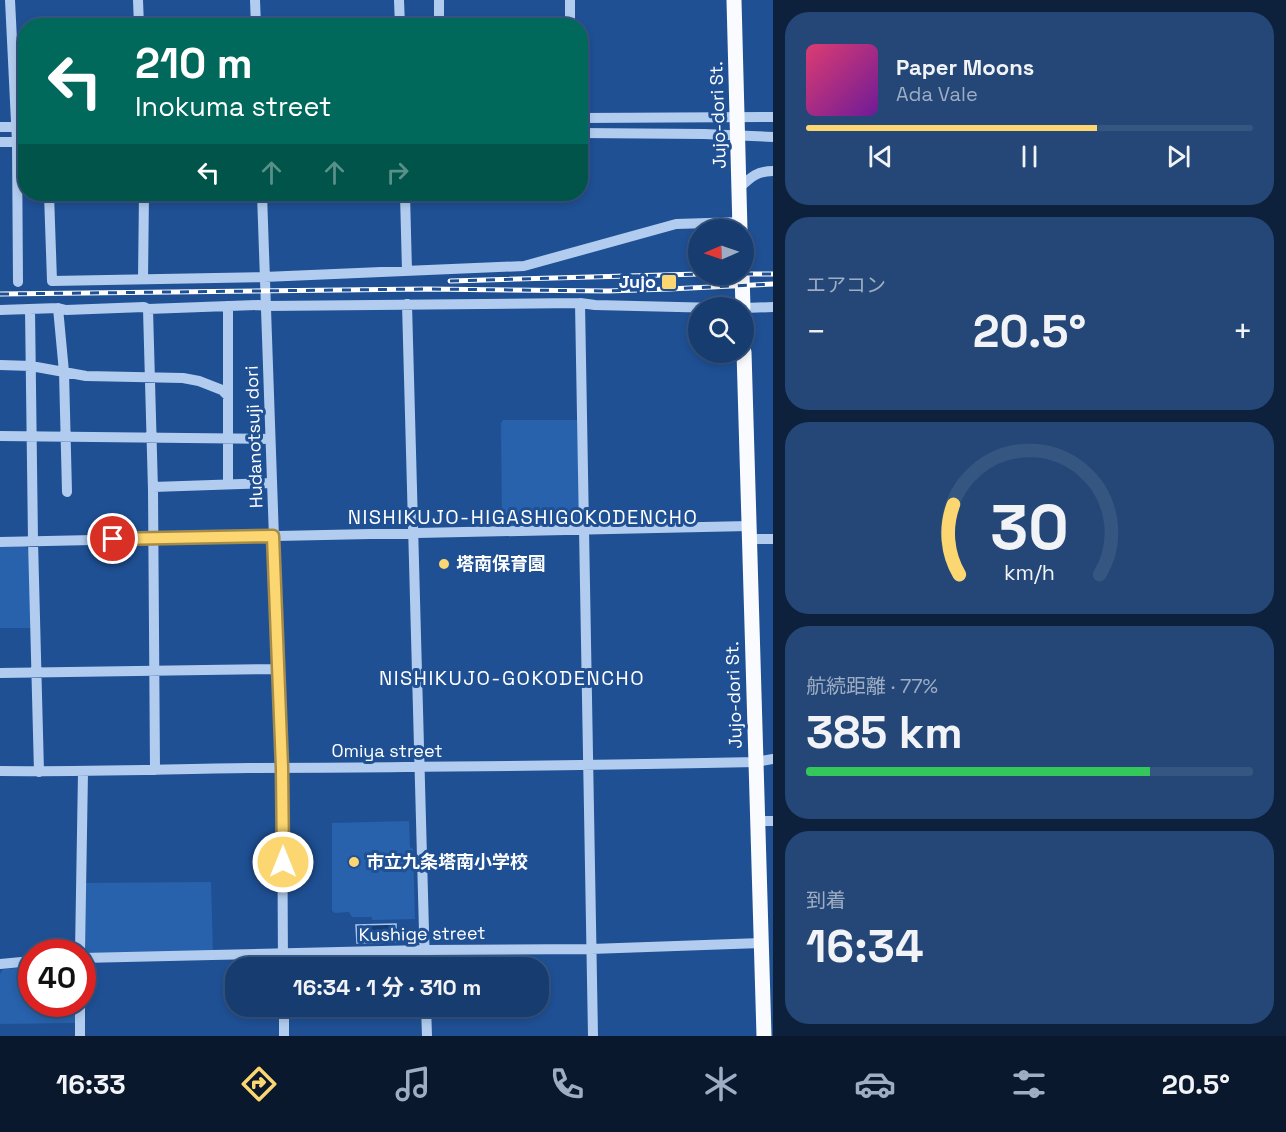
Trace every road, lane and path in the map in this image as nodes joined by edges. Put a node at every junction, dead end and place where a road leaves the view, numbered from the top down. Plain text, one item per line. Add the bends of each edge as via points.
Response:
1 (10, 0) edge
2 (138, 0) edge
3 (255, 0) edge
4 (399, 0) edge
5 (440, 0) edge
6 (570, 0) edge
7 (734, 0) edge
8 (139, 18) edge
9 (256, 18) edge
10 (400, 18) edge
11 (439, 18) edge
12 (570, 18) edge
13 (18, 92) edge
14 (773, 117) edge
15 (588, 118) edge
16 (737, 118) junction
17 (0, 127) edge
18 (18, 127) edge
19 (588, 133) edge
20 (738, 136) junction
21 (773, 137) edge
22 (0, 142) edge
23 (18, 142) edge
24 (773, 171) edge
25 (739, 188) junction
26 (20, 201) edge
27 (49, 201) edge
28 (144, 201) edge
29 (262, 201) edge
30 (405, 201) edge
31 (740, 219) edge
32 (688, 224) edge
33 (407, 271) junction
34 (264, 277) junction
35 (143, 279) junction
36 (18, 282) dead end
37 (580, 303) junction
38 (407, 304) junction
39 (228, 306) junction
40 (266, 306) junction
41 (688, 307) edge
42 (773, 307) edge
43 (58, 308) junction
44 (754, 308) edge
45 (30, 309) junction
46 (148, 309) junction
47 (0, 310) edge
48 (744, 363) edge
49 (0, 365) edge
50 (31, 366) junction
51 (64, 372) junction
52 (151, 378) junction
53 (228, 396) junction
54 (0, 436) edge
55 (32, 436) junction
56 (66, 436) junction
57 (152, 437) junction
58 (228, 438) junction
59 (270, 439) junction
60 (272, 483) junction
61 (228, 484) junction
62 (153, 487) junction
63 (67, 492) dead end
64 (584, 530) junction
65 (413, 533) junction
66 (749, 533) junction
67 (273, 536) junction
68 (153, 538) junction
69 (773, 538) edge
70 (33, 541) junction
71 (0, 542) edge
72 (279, 669) junction
73 (154, 671) junction
74 (36, 672) junction
75 (0, 673) edge
76 (773, 759) edge
77 (756, 762) junction
78 (588, 766) junction
79 (282, 768) junction
80 (419, 768) junction
81 (155, 770) junction
82 (0, 771) edge
83 (39, 772) junction
84 (83, 772) junction
85 (765, 821) edge
86 (80, 939) edge
87 (761, 944) junction
88 (591, 949) junction
89 (424, 950) junction
90 (283, 952) junction
91 (283, 957) edge
92 (424, 957) edge
93 (96, 958) edge
94 (18, 962) edge
95 (0, 964) edge
96 (80, 1017) edge
97 (284, 1017) edge
98 (426, 1017) edge
99 (80, 1036) edge
100 (284, 1036) edge
101 (427, 1036) edge
102 (593, 1036) edge
103 (764, 1036) edge

1 - 13 street
2 - 8 street
3 - 9 street
4 - 10 street
5 - 11 street
6 - 12 street
7 - 16 main road, Jujo-dori St.
14 - 16 street
15 - 16 street
16 - 20 main road, Jujo-dori St.
17 - 18 street
19 - 20 street
20 - 21 street
20 - 25 main road, Jujo-dori St.
22 - 23 street
24 - 25 street via 762,171
25 - 31 main road, Jujo-dori St.
26 - 36 street
27 - 35 street via 51,281
28 - 35 street
29 - 34 street, Hudanotsuji dori
30 - 33 street
32 - 33 street via 676,224 524,266
33 - 34 street
34 - 35 street
34 - 40 street, Hudanotsuji dori
37 - 38 street
37 - 41 street
37 - 64 street
38 - 40 street
38 - 65 street
39 - 40 street
39 - 46 street
39 - 53 street
40 - 59 street, Hudanotsuji dori
42 - 44 street
43 - 45 street
43 - 46 street
43 - 51 street
45 - 47 street
45 - 50 street
46 - 52 street
48 - 66 main road, Jujo-dori St.
49 - 50 street
50 - 51 street
50 - 55 street
51 - 52 street
51 - 56 street
52 - 53 street via 199,381
52 - 57 street
53 - 58 street
54 - 55 street
55 - 56 street
55 - 70 street
56 - 57 street
56 - 63 street
57 - 58 street
57 - 62 street
58 - 59 street
58 - 61 street
59 - 60 street, Hudanotsuji dori
60 - 61 street
60 - 67 street, Hudanotsuji dori
61 - 62 street
62 - 68 street
64 - 65 street
64 - 66 street
64 - 78 street
65 - 67 street
65 - 80 street
66 - 69 street
66 - 77 main road, Jujo-dori St.
67 - 68 street
67 - 72 street, Hudanotsuji dori
68 - 70 street
68 - 73 street
70 - 71 street
70 - 74 street
72 - 73 street
72 - 79 street, Hudanotsuji dori
73 - 74 street
73 - 81 street
74 - 75 street
74 - 83 street
76 - 77 street, Omiya street
77 - 78 street, Omiya street
77 - 85 main road, Jujo-dori St.
78 - 80 street, Omiya street
78 - 88 street
79 - 80 street, Omiya street
79 - 81 street, Omiya street
79 - 90 street, Hudanotsuji dori
80 - 89 street
81 - 84 street, Omiya street
82 - 83 street, Omiya street
83 - 84 street, Omiya street
84 - 86 street
85 - 87 main road, Jujo-dori St.
87 - 88 street, Kushige street
87 - 103 main road, Jujo-dori St.
88 - 89 street, Kushige street
88 - 102 street
89 - 90 street, Kushige street
89 - 92 street
90 - 91 street, Hudanotsuji dori
90 - 93 street, Kushige street
94 - 95 street
96 - 99 street
97 - 100 street
98 - 101 street

